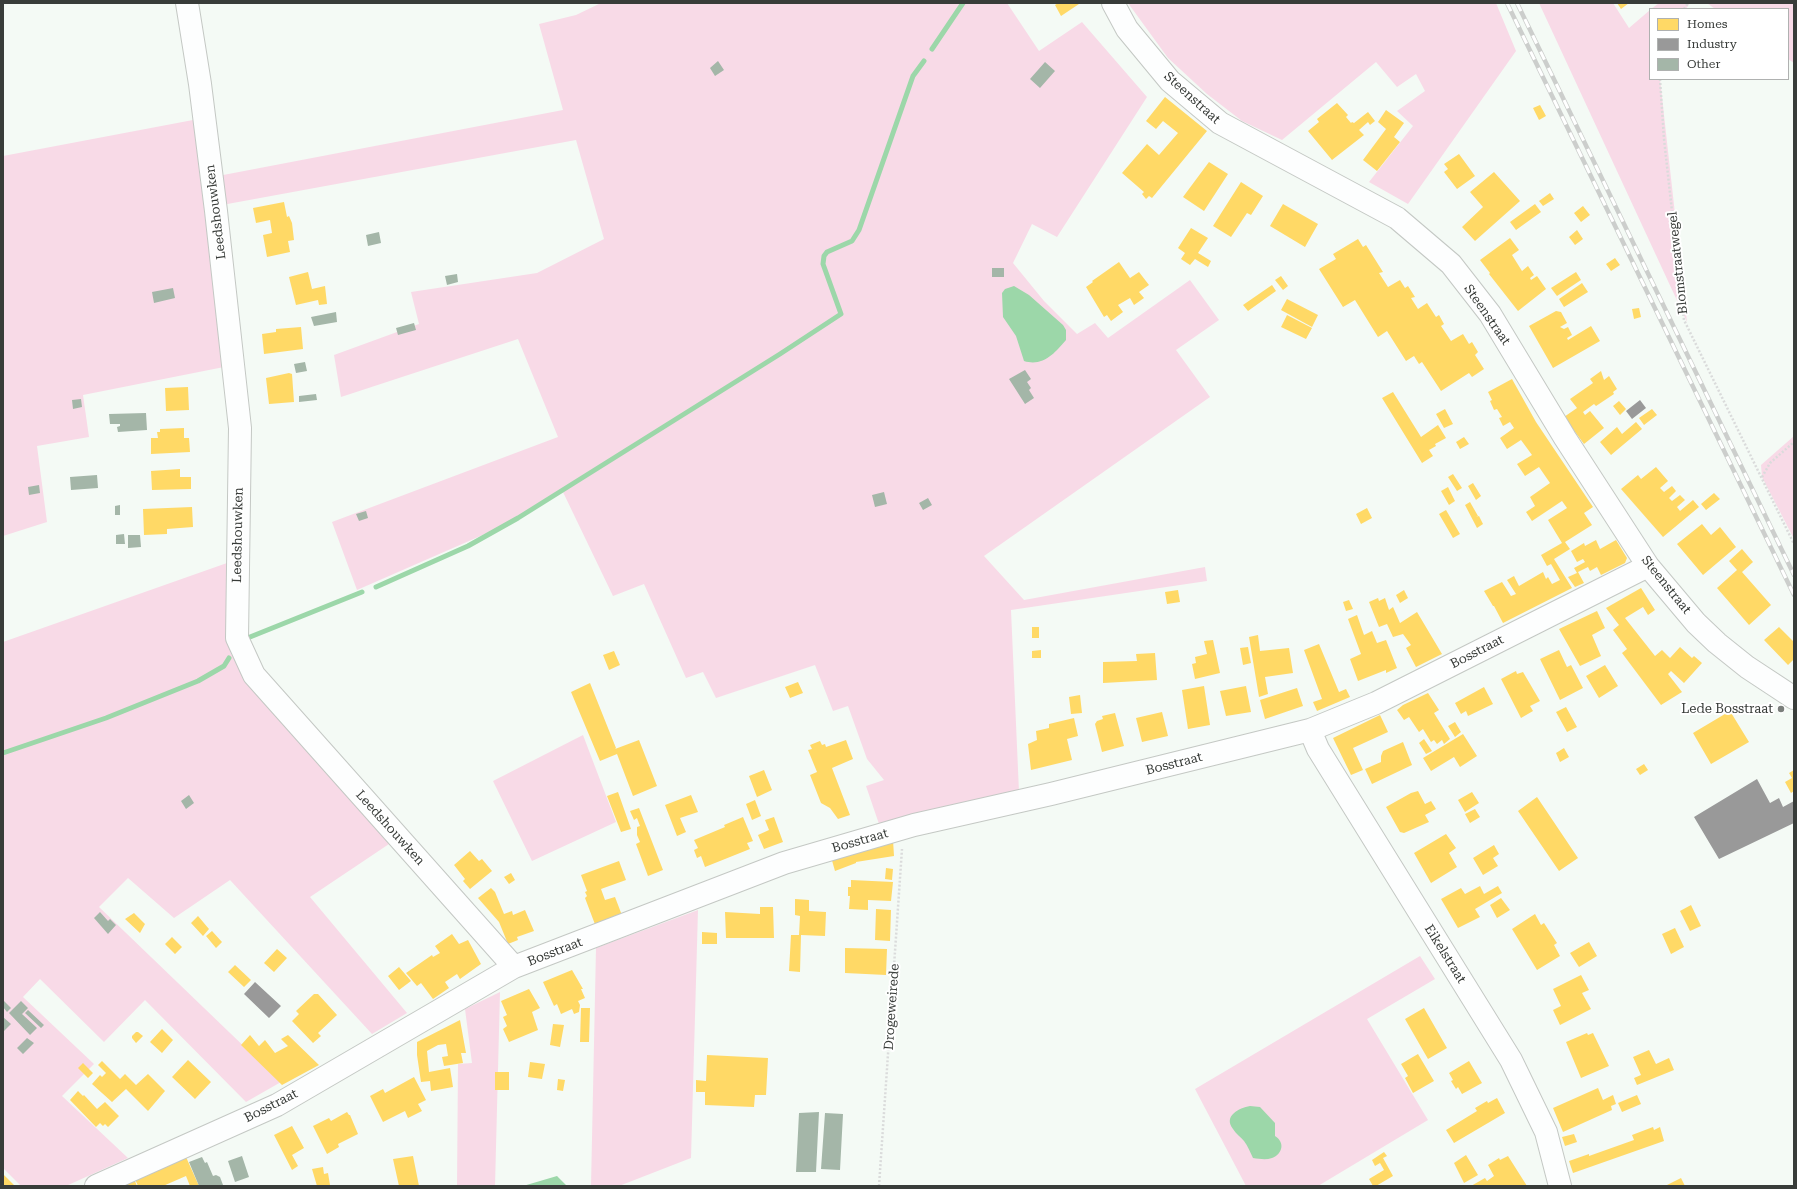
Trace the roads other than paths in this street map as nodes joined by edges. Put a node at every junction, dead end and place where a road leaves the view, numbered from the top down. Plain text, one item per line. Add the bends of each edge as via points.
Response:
1 (187, 3) edge
2 (1113, 3) edge
3 (1648, 566) junction
4 (1794, 698) edge
5 (1310, 730) junction
6 (514, 967) junction
7 (96, 1186) edge
8 (1560, 1186) edge

1 - 6 street, Leedshouwken via 216,211 240,428 237,638 254,675
2 - 3 street, Steenstraat via 1127,29 1170,81 1220,123 1398,218 1451,264 1490,314 1565,438
3 - 4 street, Steenstraat via 1696,623 1717,643
3 - 5 street, Bosstraat via 1376,703
5 - 6 street, Bosstraat via 905,828 784,863
5 - 8 street, Eikelstraat via 1318,749 1511,1060 1546,1132
6 - 7 street, Bosstraat via 277,1105

